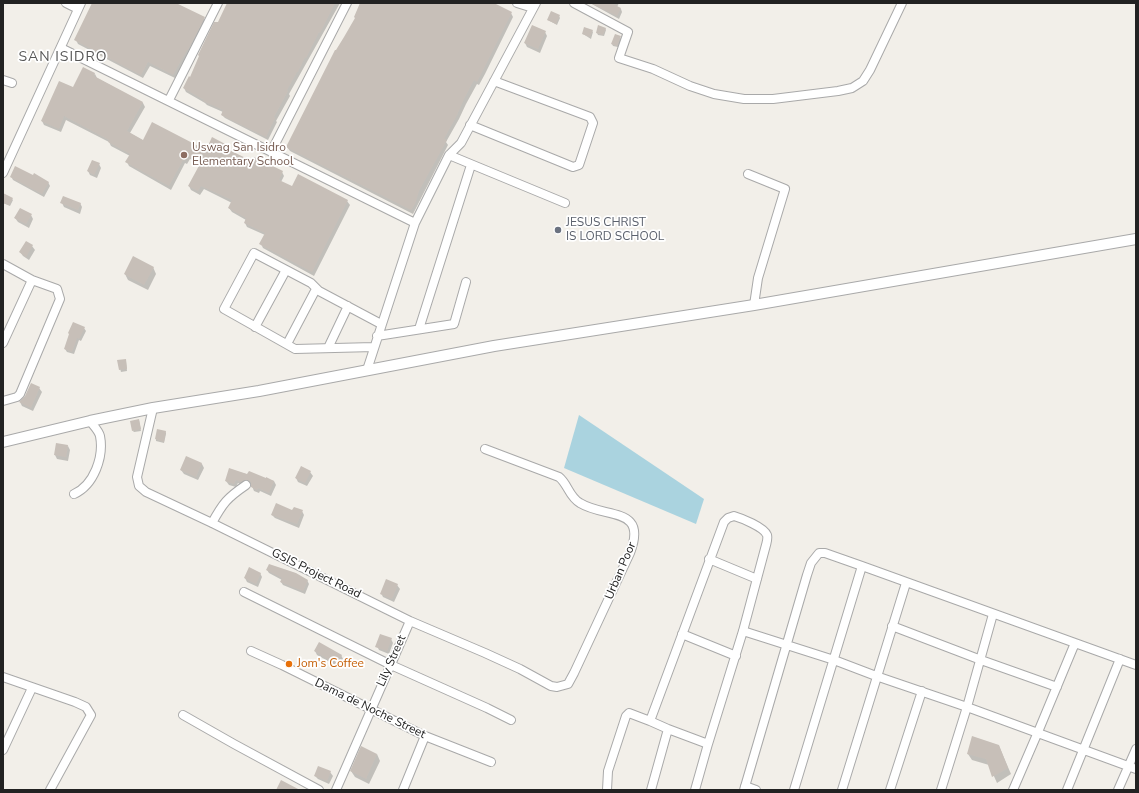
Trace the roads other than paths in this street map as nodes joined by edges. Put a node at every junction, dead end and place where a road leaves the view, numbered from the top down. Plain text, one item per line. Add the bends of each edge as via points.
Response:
1 (66, 3) edge
2 (218, 3) edge
3 (347, 3) edge
4 (517, 3) edge
5 (574, 3) edge
6 (902, 3) edge
7 (534, 5) edge
8 (80, 6) edge
9 (61, 48) junction
10 (3, 80) edge
11 (494, 81) junction
12 (12, 83) dead end
13 (169, 100) junction
14 (470, 125) junction
15 (271, 152) junction
16 (448, 155) junction
17 (471, 165) junction
18 (3, 173) edge
19 (748, 174) dead end
20 (565, 203) dead end
21 (415, 223) junction
22 (1136, 239) edge
23 (4, 266) edge
24 (286, 270) junction
25 (32, 280) junction
26 (466, 282) dead end
27 (316, 289) junction
28 (754, 305) junction
29 (348, 306) junction
30 (382, 324) junction
31 (255, 327) junction
32 (419, 330) junction
33 (377, 336) junction
34 (3, 343) edge
35 (287, 344) junction
36 (374, 347) junction
37 (328, 348) junction
38 (367, 370) junction
39 (3, 401) edge
40 (153, 408) junction
41 (90, 421) junction
42 (3, 442) edge
43 (485, 449) dead end
44 (246, 485) dead end
45 (74, 494) dead end
46 (212, 523) junction
47 (709, 559) junction
48 (862, 566) junction
49 (756, 579) junction
50 (906, 583) junction
51 (244, 592) dead end
52 (994, 614) junction
53 (410, 621) junction
54 (892, 626) junction
55 (743, 631) junction
56 (682, 634) junction
57 (1075, 643) junction
58 (787, 645) junction
59 (251, 651) dead end
60 (736, 656) junction
61 (1120, 659) junction
62 (834, 660) junction
63 (981, 660) junction
64 (391, 665) junction
65 (1136, 665) edge
66 (876, 676) junction
67 (3, 677) edge
68 (568, 684) joint
69 (1057, 686) junction
70 (32, 688) junction
71 (922, 691) junction
72 (967, 707) junction
73 (370, 710) junction
74 (183, 714) dead end
75 (511, 720) dead end
76 (650, 720) junction
77 (668, 729) junction
78 (1038, 732) junction
79 (425, 736) junction
80 (708, 744) junction
81 (1136, 749) edge
82 (3, 750) edge
83 (1084, 750) junction
84 (491, 762) dead end
85 (1132, 767) edge
86 (744, 788) edge
87 (50, 790) edge
88 (319, 790) edge
89 (336, 790) edge
90 (403, 790) edge
91 (607, 790) edge
92 (650, 790) edge
93 (695, 790) edge
94 (756, 790) edge
95 (794, 790) edge
96 (842, 790) edge
97 (890, 790) edge
98 (941, 790) edge
99 (1013, 790) edge
100 (1067, 790) edge
101 (1118, 790) edge

1 - 8 street
2 - 13 street
3 - 15 street
4 - 7 street
5 - 6 street via 628,32 619,58 714,94 744,99 773,99 838,91 852,88 863,81
7 - 11 street
8 - 9 street
9 - 13 street
9 - 18 street
10 - 12 street
11 - 14 street
11 - 14 street via 590,117 593,123 579,165 573,168
13 - 15 street
14 - 16 street via 461,143
15 - 21 street
16 - 17 street
16 - 21 street
17 - 20 street
17 - 32 street
19 - 28 street via 785,189 758,278
21 - 30 street
22 - 28 street
23 - 25 street
24 - 27 street
24 - 31 street
24 - 31 street via 254,253 224,309
25 - 34 street
25 - 39 street via 57,289 60,299 20,394
26 - 32 street via 454,324
27 - 29 street
27 - 35 street
28 - 38 street via 494,346
29 - 30 street
29 - 37 street
30 - 33 street
31 - 35 street
32 - 33 street
33 - 36 street
35 - 37 street via 295,349
36 - 37 street
36 - 38 street
38 - 40 street
40 - 41 street
40 - 46 street, GSIS Project Road via 137,477 139,486 146,492
41 - 42 street
41 - 45 street via 100,435 100,454 93,477 81,491
43 - 68 street, Urban Poor via 559,477 575,500 622,517 630,521 635,528 630,553
44 - 46 street via 228,498
46 - 53 street, GSIS Project Road
47 - 49 street
47 - 49 street via 724,522 731,516 736,516 758,526 767,535
47 - 56 street
48 - 50 street
48 - 58 street via 823,553 817,554 809,569
48 - 62 street
49 - 55 street
50 - 52 street
50 - 54 street
51 - 64 street
52 - 57 street
52 - 63 street
53 - 64 street, Lily Street
53 - 68 street, GSIS Project Road via 520,669 550,686
54 - 63 street
54 - 66 street
55 - 58 street
55 - 60 street
56 - 60 street
56 - 76 street
57 - 61 street
57 - 69 street
58 - 62 street
58 - 86 street
59 - 73 street, Dama de Noche Street
60 - 80 street
61 - 65 street
61 - 83 street
62 - 66 street
62 - 95 street
63 - 69 street
63 - 72 street
64 - 73 street, Lily Street
64 - 75 street
66 - 71 street
66 - 96 street
67 - 70 street
69 - 78 street
70 - 82 street
70 - 87 street via 86,707 91,715
71 - 72 street
71 - 97 street
72 - 78 street
72 - 98 street
73 - 79 street, Dama de Noche Street
73 - 89 street, Lily Street
74 - 88 street
76 - 77 street
76 - 91 street via 629,713 626,716 608,770
77 - 80 street
77 - 92 street
78 - 83 street
78 - 99 street
79 - 84 street, Dama de Noche Street
79 - 90 street
80 - 93 street
81 - 85 street
83 - 85 street
83 - 100 street
85 - 101 street
86 - 94 street

